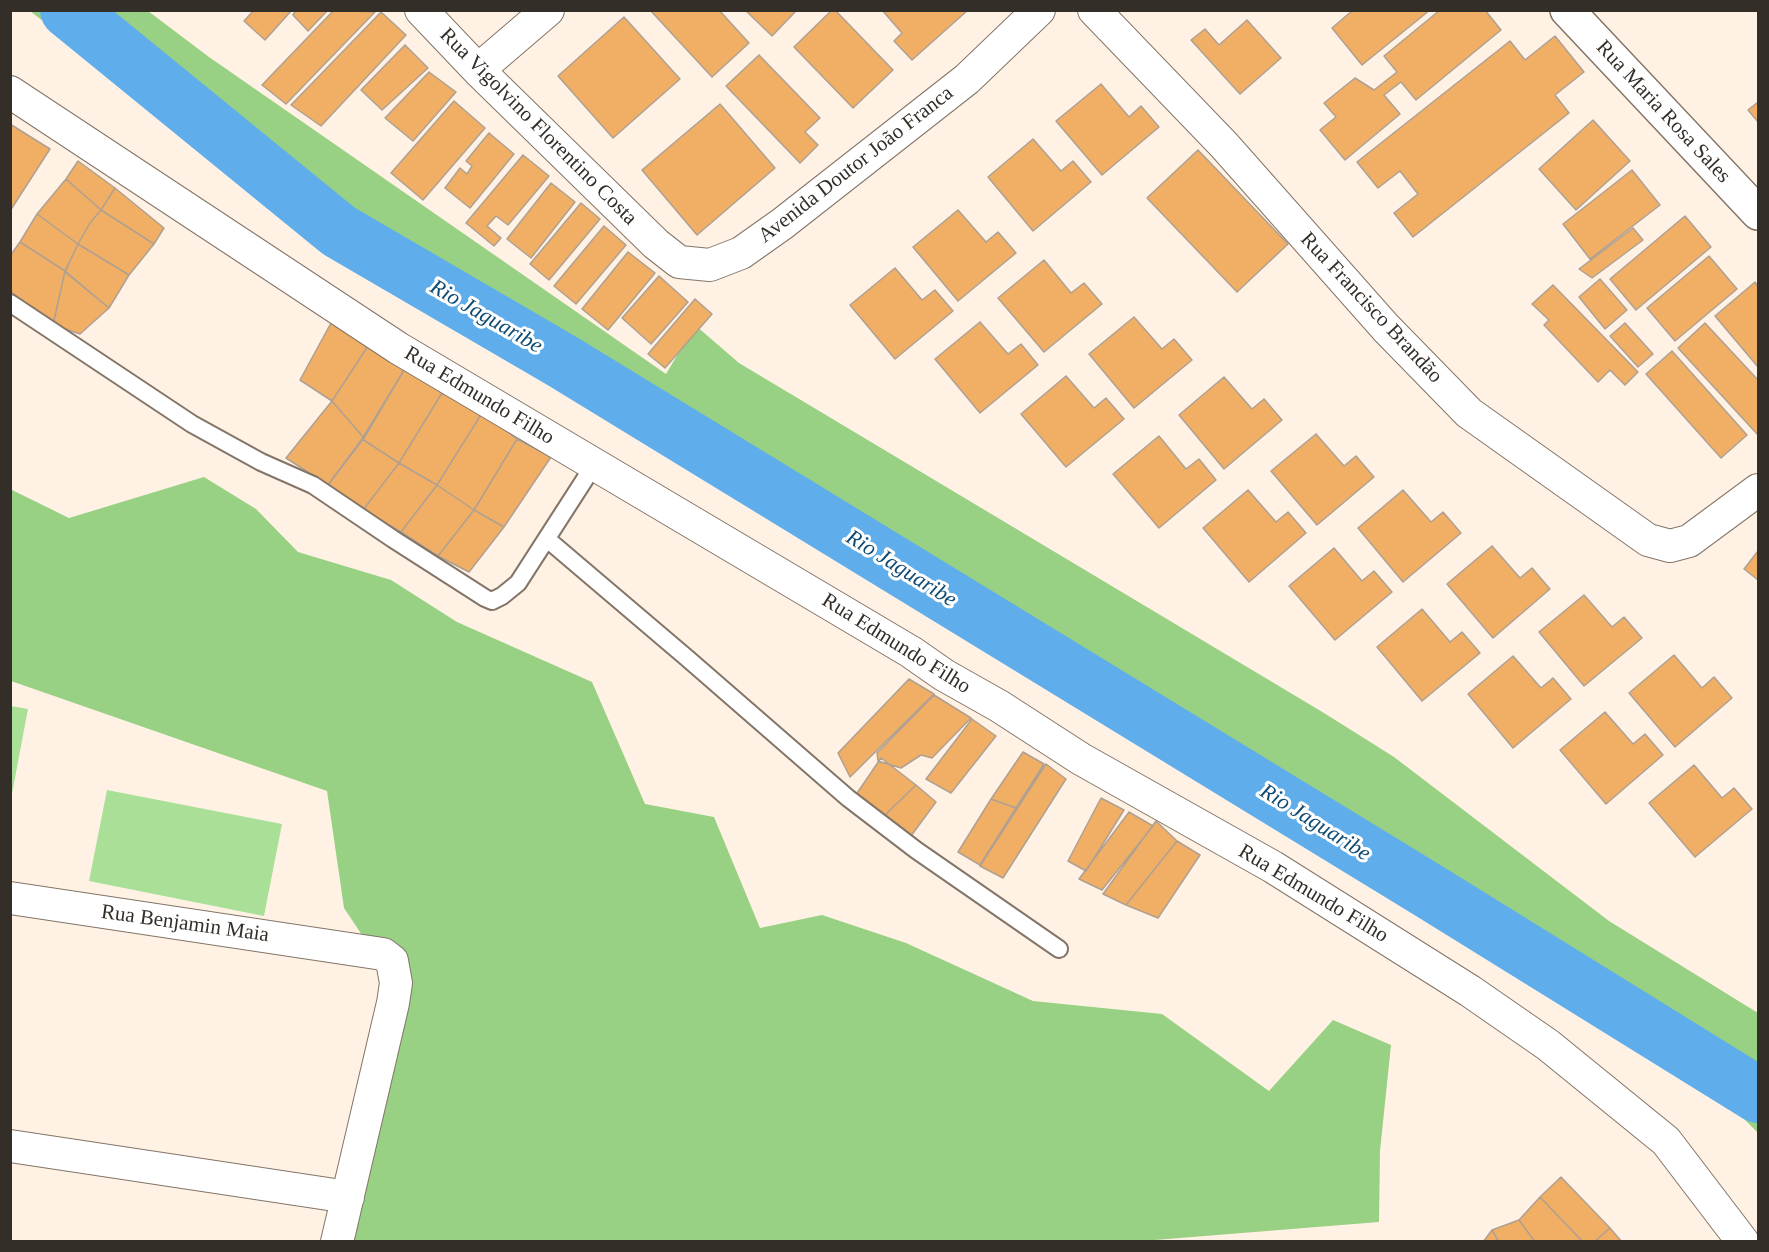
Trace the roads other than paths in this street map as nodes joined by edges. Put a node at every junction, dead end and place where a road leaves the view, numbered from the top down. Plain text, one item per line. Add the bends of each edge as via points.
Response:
1 (421, 10) edge
2 (548, 10) edge
3 (1039, 10) edge
4 (1094, 10) edge
5 (1567, 10) edge
6 (478, 70) junction
7 (10, 92) edge
8 (1758, 213) edge
9 (656, 244) joint
10 (10, 303) edge
11 (594, 465) junction
12 (1758, 490) edge
13 (547, 539) junction
14 (10, 898) edge
15 (1059, 949) dead end
16 (10, 1146) edge
17 (348, 1197) junction
18 (337, 1242) edge
19 (1743, 1242) edge

1 - 6 street, Rua Vigolvino Florentino Costa
2 - 6 street
3 - 9 street, Avenida Doutor João Franca via 967,79 741,253 710,264 679,262
4 - 12 street, Rua Francisco Brandão via 1224,145 1386,328 1469,412 1648,540 1670,546 1689,541
5 - 8 main road, Rua Maria Rosa Sales
6 - 9 street, Rua Vigolvino Florentino Costa
7 - 11 street, Rua Edmundo Filho via 398,348
10 - 13 lane via 192,424 313,486 485,598 492,601 502,597 519,583
11 - 13 lane
11 - 19 street, Rua Edmundo Filho via 901,646 1081,759 1273,867 1470,991 1548,1045 1666,1141
13 - 15 lane via 848,798
14 - 17 street, Rua Benjamin Maia via 360,950 392,961 396,983 393,1004
16 - 17 street
17 - 18 street

